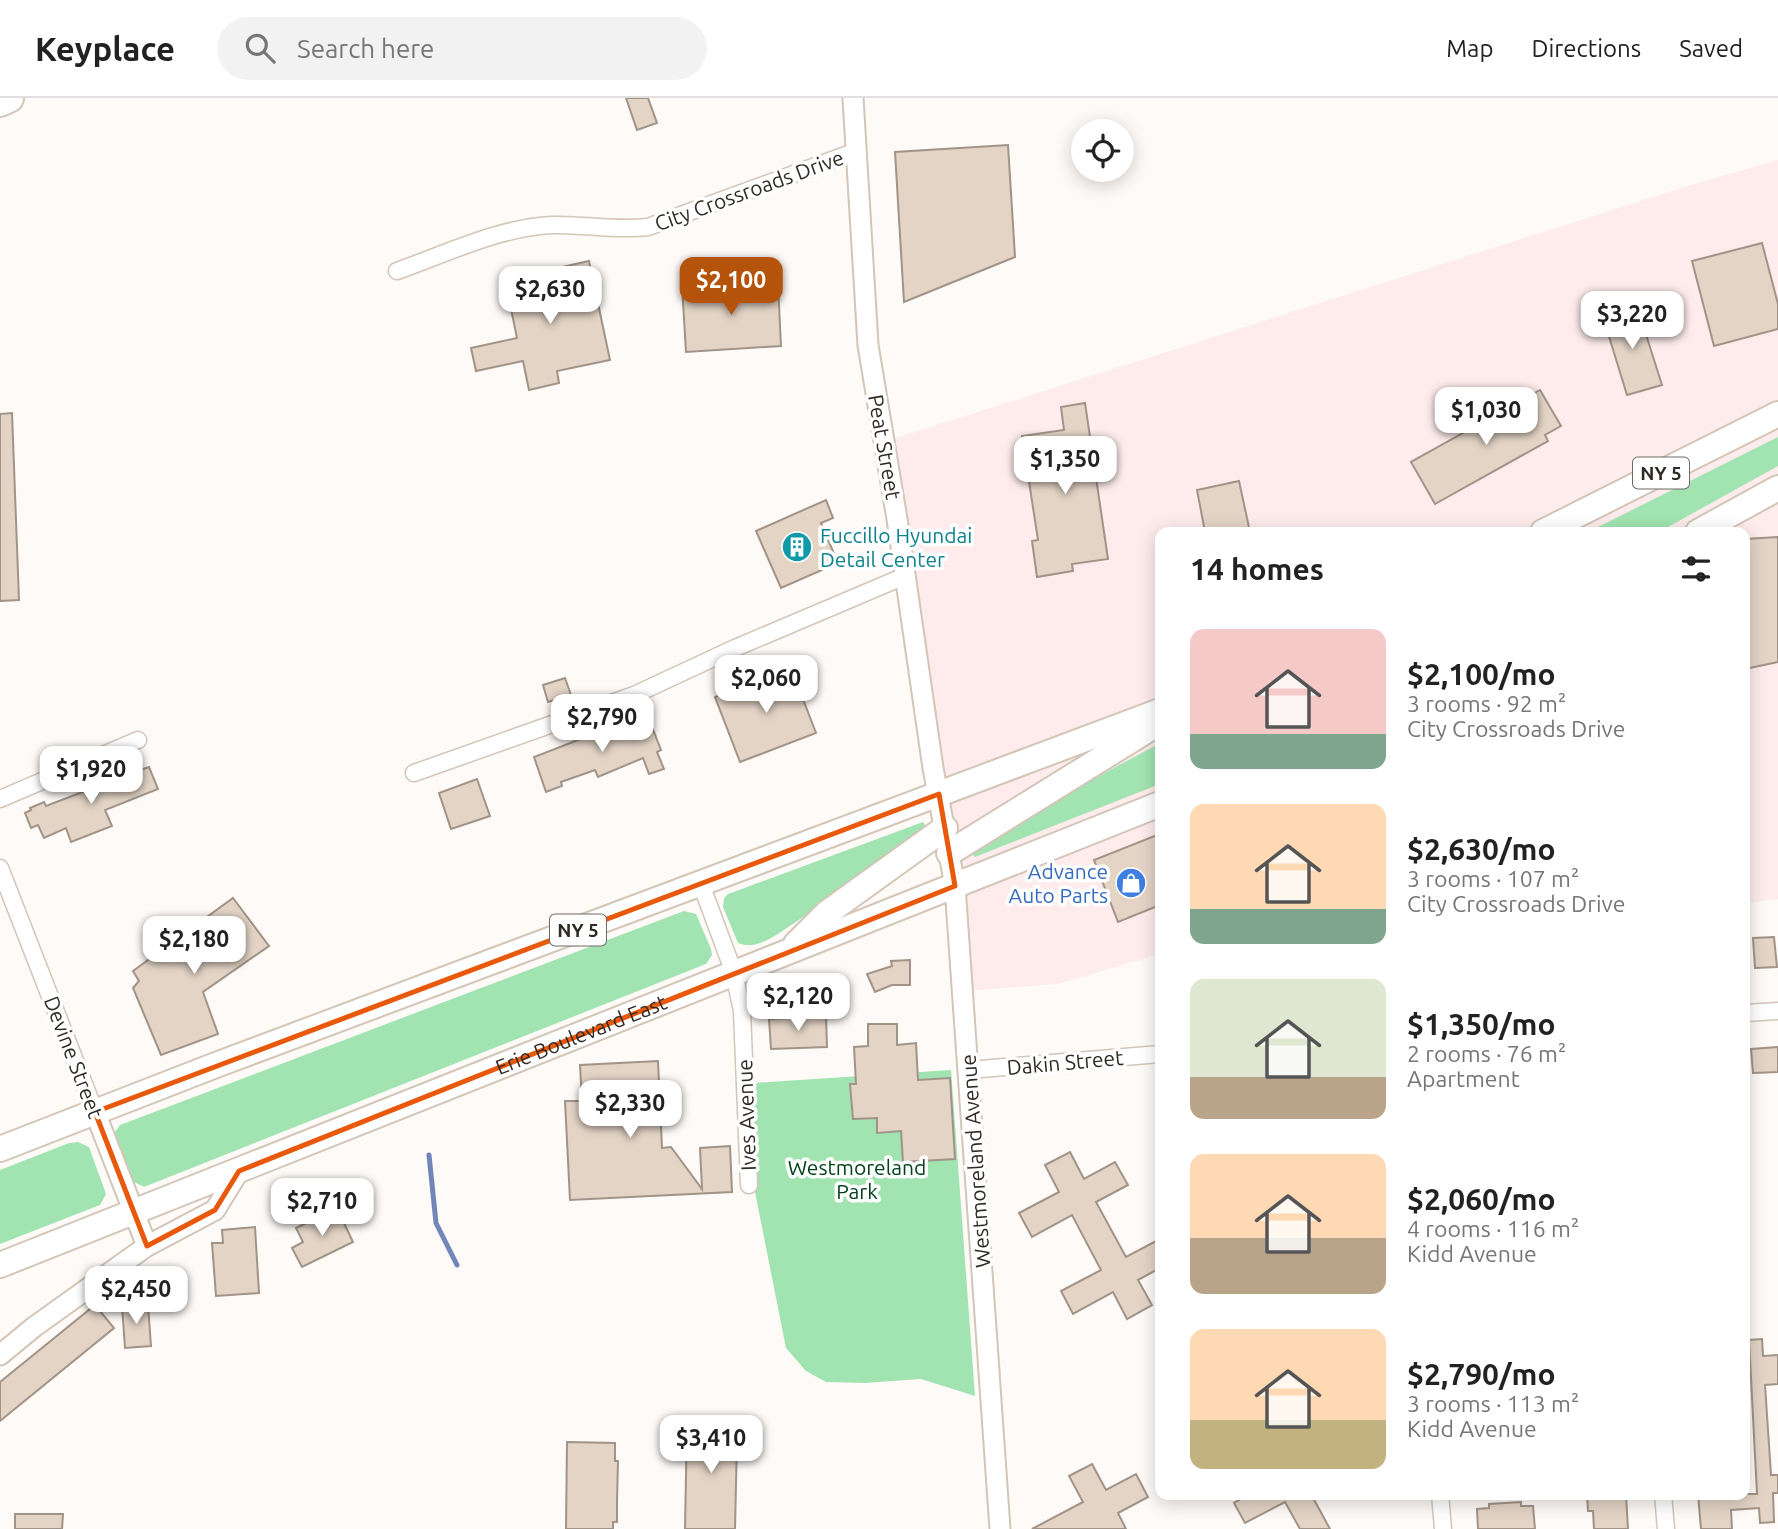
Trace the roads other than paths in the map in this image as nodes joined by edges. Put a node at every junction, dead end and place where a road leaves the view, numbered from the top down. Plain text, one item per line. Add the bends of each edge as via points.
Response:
1 (9, 98) edge
2 (853, 98) edge
3 (0, 102) edge
4 (857, 150) junction
5 (397, 271) dead end
6 (1778, 414) edge
7 (1778, 488) edge
8 (1553, 527) edge
9 (1707, 527) edge
10 (905, 576) junction
11 (1155, 714) edge
12 (1155, 725) edge
13 (138, 740) dead end
14 (414, 773) dead end
15 (939, 794) junction
16 (0, 799) edge
17 (1155, 806) edge
18 (945, 828) junction
19 (949, 853) junction
20 (0, 868) edge
21 (701, 884) junction
22 (955, 886) junction
23 (788, 951) junction
24 (734, 973) junction
25 (1778, 1011) edge
26 (1750, 1013) edge
27 (1155, 1054) edge
28 (969, 1069) junction
29 (95, 1112) junction
30 (0, 1149) edge
31 (239, 1171) junction
32 (749, 1185) dead end
33 (133, 1212) junction
34 (147, 1246) junction
35 (0, 1265) edge
36 (0, 1355) edge
37 (1441, 1500) edge
38 (1664, 1500) edge
39 (1000, 1529) edge
40 (1443, 1529) edge
41 (1666, 1529) edge

1 - 3 highway
2 - 4 street, Peat Street
4 - 5 street, City Crossroads Drive via 648,227 620,230 551,225 507,232
4 - 10 street, Peat Street via 868,345
6 - 8 main road, NY 5
7 - 9 main road
10 - 14 street via 634,695
10 - 15 street, Peat Street
11 - 15 main road, NY 5
12 - 19 main road
13 - 16 street
15 - 18 street, Westmoreland Avenue
15 - 21 main road, NY 5
17 - 22 main road, Erie Boulevard East
18 - 19 street, Westmoreland Avenue
18 - 23 main road via 827,913
19 - 22 street, Westmoreland Avenue
20 - 29 street, Devine Street
21 - 24 street, Ives Avenue
21 - 29 main road, NY 5
22 - 23 main road, Erie Boulevard East
22 - 28 street, Westmoreland Avenue
23 - 24 main road, Erie Boulevard East
24 - 31 main road, Erie Boulevard East
24 - 32 street, Ives Avenue via 742,1011
25 - 26 street
27 - 28 street, Dakin Street
28 - 39 street, Westmoreland Avenue
29 - 30 main road, NY 5
29 - 33 street, Devine Street
31 - 33 main road, Erie Boulevard East
31 - 34 street via 215,1210
33 - 34 street, Devine Street
33 - 35 main road, Erie Boulevard East
34 - 36 street
37 - 40 street
38 - 41 street

